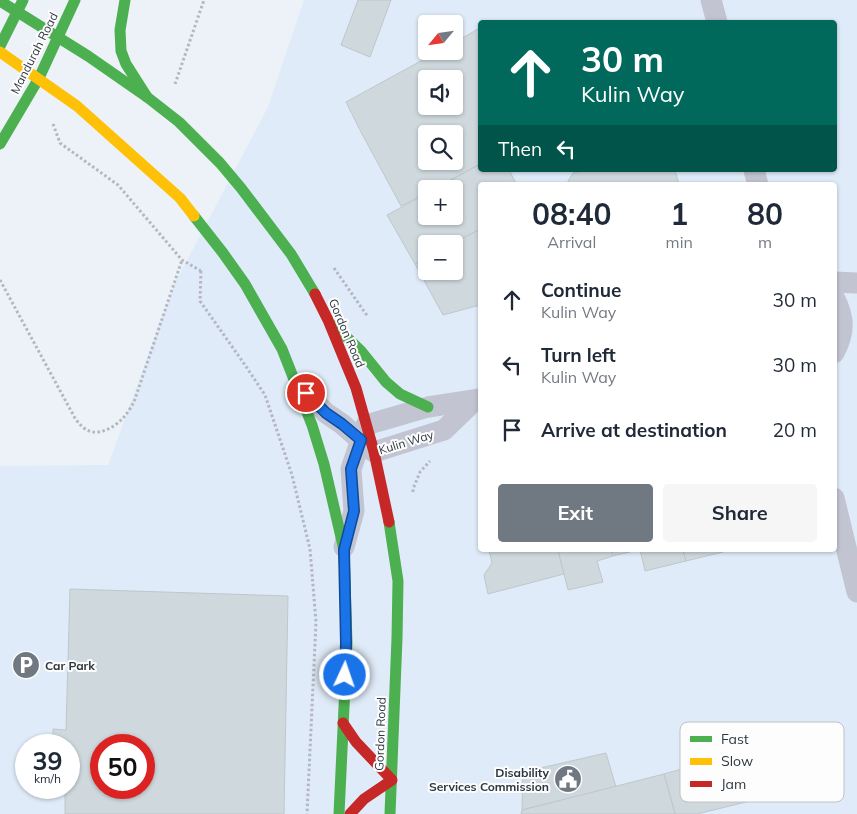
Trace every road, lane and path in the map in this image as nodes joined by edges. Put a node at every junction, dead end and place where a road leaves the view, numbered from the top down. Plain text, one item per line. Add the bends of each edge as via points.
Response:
1 (23, 0) edge
2 (75, 0) edge
3 (125, 0) edge
4 (204, 0) edge
5 (711, 0) edge
6 (0, 1) edge
7 (18, 12) junction
8 (716, 20) edge
9 (58, 37) junction
10 (0, 46) edge
11 (0, 52) edge
12 (38, 78) junction
13 (174, 86) dead end
14 (147, 97) junction
15 (52, 123) dead end
16 (0, 144) edge
17 (201, 271) dead end
18 (0, 280) edge
19 (837, 282) edge
20 (857, 283) edge
21 (837, 302) edge
22 (328, 320) junction
23 (843, 342) edge
24 (296, 382) junction
25 (477, 400) edge
26 (428, 407) junction
27 (367, 439) junction
28 (837, 510) edge
29 (344, 550) junction
30 (857, 592) edge
31 (343, 723) junction
32 (392, 780) junction
33 (307, 814) edge
34 (339, 814) edge
35 (350, 814) edge
36 (390, 814) edge

1 - 7 main road
2 - 9 main road, Mandurah Road
3 - 14 main road via 120,30 121,51
4 - 13 path
5 - 8 street
6 - 7 main road, Gordon Road
7 - 9 main road, Gordon Road
7 - 10 main road
9 - 12 main road, Mandurah Road
9 - 14 main road, Gordon Road
11 - 12 main road
12 - 16 main road, Mandurah Road
12 - 24 main road via 77,106 180,198 245,284 282,349
14 - 22 main road, Gordon Road via 179,122 241,188 291,254
15 - 18 path via 60,143 118,185 182,260 134,402 123,418 100,432 83,428
17 - 33 path via 200,301 265,395 292,475 310,549 316,622
19 - 20 street
21 - 23 street
22 - 26 main road via 361,351 386,382 400,394
22 - 27 main road, Gordon Road via 356,388
24 - 27 street, Kulin Way via 326,413
24 - 29 main road via 324,464
25 - 26 street, Kulin Way
25 - 27 street, Kulin Way via 444,430
26 - 27 street, Kulin Way
27 - 29 street, Kulin Way via 351,469 354,511
27 - 32 main road, Gordon Road via 390,525 398,581
28 - 30 street
29 - 31 main road via 346,643
31 - 32 main road via 356,742
31 - 34 main road
32 - 35 main road via 370,793
32 - 36 main road, Gordon Road

